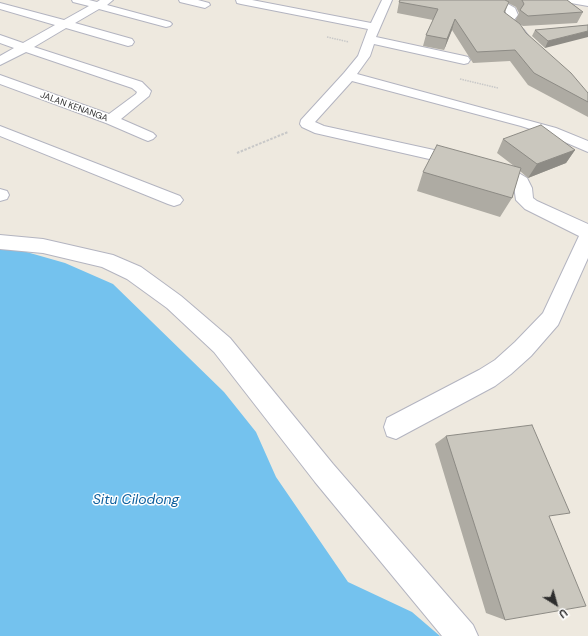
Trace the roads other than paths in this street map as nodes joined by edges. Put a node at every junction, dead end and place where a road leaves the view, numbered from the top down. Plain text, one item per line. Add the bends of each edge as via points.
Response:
1 (76, 0) edge
2 (108, 0) edge
3 (184, 0) edge
4 (385, 0) edge
5 (493, 0) edge
6 (569, 0) edge
7 (241, 1) dead end
8 (588, 3) edge
9 (205, 5) dead end
10 (0, 6) edge
11 (97, 6) junction
12 (64, 24) junction
13 (166, 24) dead end
14 (534, 31) edge
15 (520, 32) junction
16 (372, 33) junction
17 (0, 39) edge
18 (128, 42) dead end
19 (532, 45) edge
20 (23, 47) junction
21 (464, 60) dead end
22 (0, 61) edge
23 (349, 76) junction
24 (0, 79) edge
25 (111, 120) junction
26 (0, 131) edge
27 (148, 136) dead end
28 (588, 147) edge
29 (174, 200) dead end
30 (588, 232) edge
31 (588, 237) edge
32 (0, 242) edge
33 (396, 427) dead end
34 (462, 636) edge

1 - 11 street
2 - 11 street
3 - 9 street
4 - 16 street
5 - 15 street via 511,10 512,15 507,22
6 - 8 street
7 - 16 street
10 - 12 street
11 - 12 street
11 - 13 street
12 - 18 street
12 - 20 street
14 - 15 street
15 - 19 street
16 - 21 street
16 - 23 street via 364,56
17 - 20 street
20 - 22 street
20 - 25 street via 137,85 144,91 142,96
23 - 28 street via 526,123
23 - 30 street via 307,124 320,130 455,159 511,176 521,182 525,200 531,206
24 - 25 street, JALAN KENANGA
25 - 27 street, JALAN KENANGA
26 - 29 street
31 - 33 street via 551,319 523,349 487,378
32 - 34 street via 44,246 106,260 134,273 174,302 222,345 324,473

